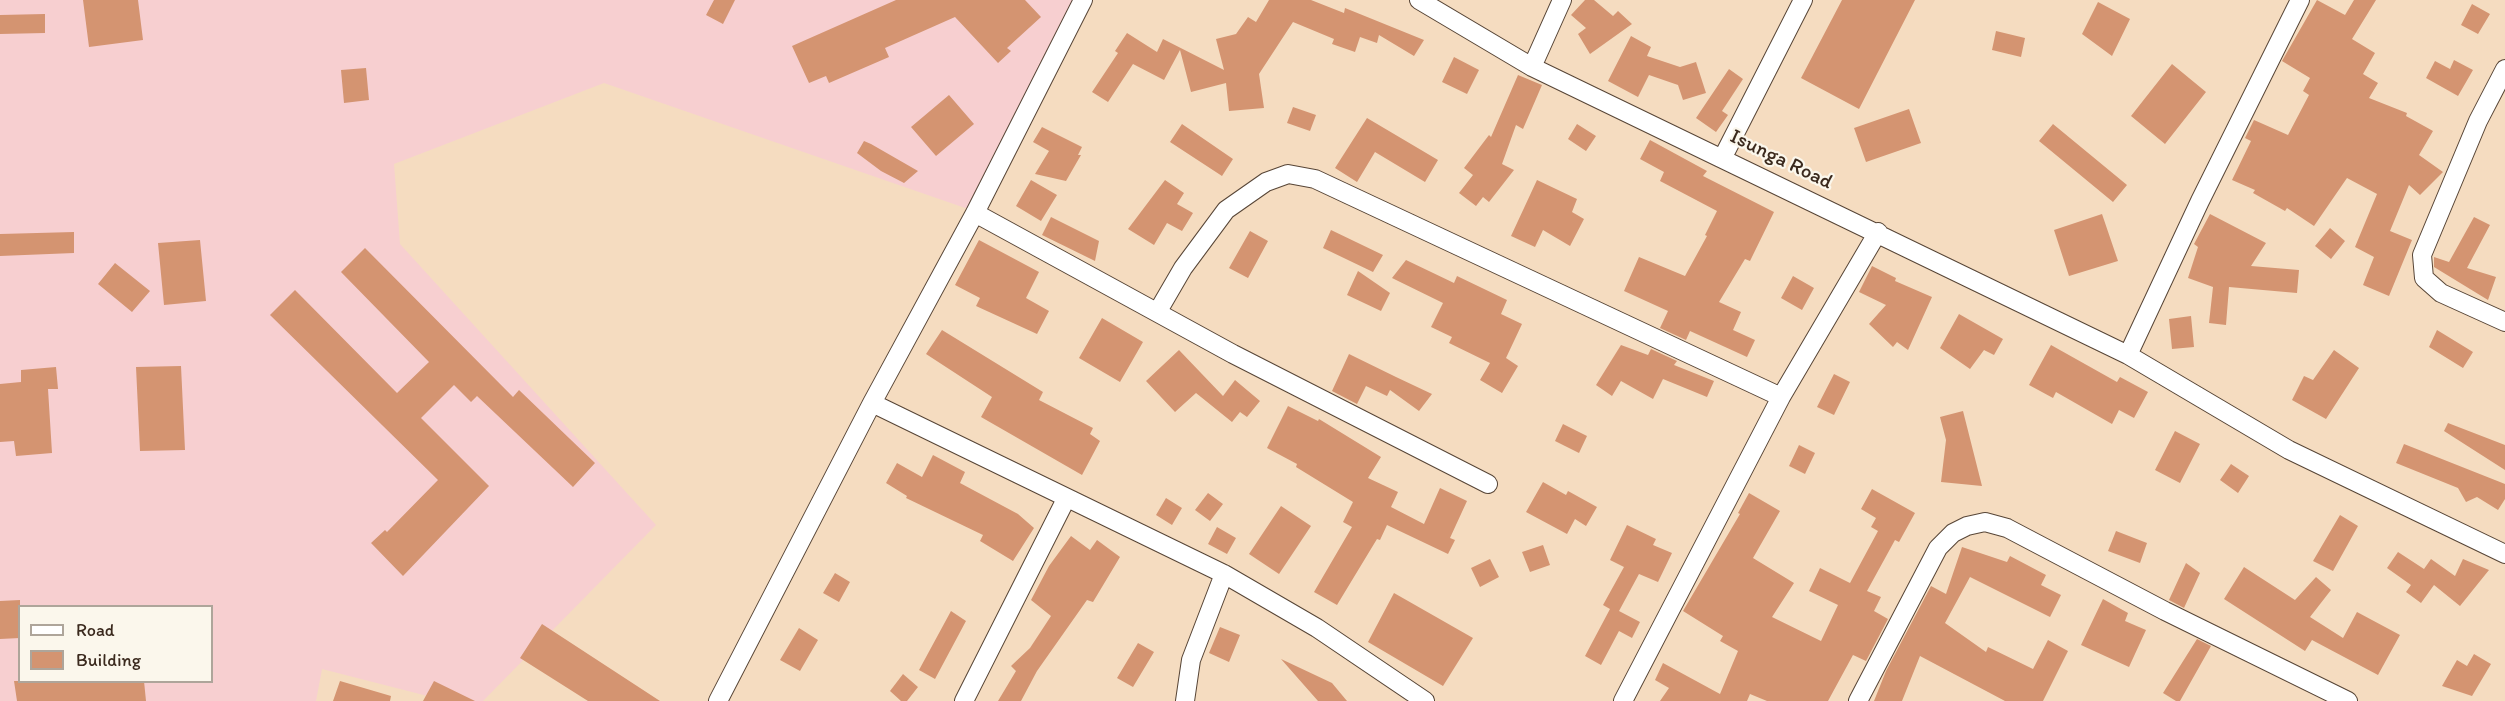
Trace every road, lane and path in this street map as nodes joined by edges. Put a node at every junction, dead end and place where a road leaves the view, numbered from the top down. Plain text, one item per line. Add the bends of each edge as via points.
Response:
1 (1083, 0) edge
2 (1419, 0) edge
3 (1562, 0) edge
4 (1803, 0) edge
5 (2300, 0) edge
6 (1532, 66) junction
7 (2505, 69) edge
8 (1723, 157) junction
9 (975, 213) junction
10 (1878, 232) junction
11 (1158, 311) junction
12 (2505, 322) edge
13 (2128, 355) junction
14 (1780, 397) junction
15 (872, 403) junction
16 (1488, 484) dead end
17 (1066, 499) junction
18 (2503, 549) edge
19 (1224, 574) junction
20 (1418, 699) edge
21 (718, 701) edge
22 (964, 701) edge
23 (1185, 701) edge
24 (1623, 701) edge
25 (1857, 701) edge
26 (2348, 701) edge

1 - 9 street
2 - 6 street, Isunga Road
3 - 6 street
4 - 8 street
5 - 13 street
6 - 8 street, Isunga Road
7 - 12 street via 2478,121 2422,255 2424,278 2440,293
8 - 10 street, Isunga Road
9 - 11 street
9 - 15 street
10 - 13 street, Isunga Road
10 - 14 street
11 - 14 street via 1183,268 1226,210 1266,182 1288,174 1315,179
11 - 16 street
13 - 18 street, Isunga Road via 2289,450
14 - 24 street
15 - 17 street
15 - 21 street
17 - 19 street
17 - 22 street
19 - 20 street via 1317,628
19 - 23 street via 1191,660
25 - 26 street via 1938,548 1953,533 1985,522 2007,528

